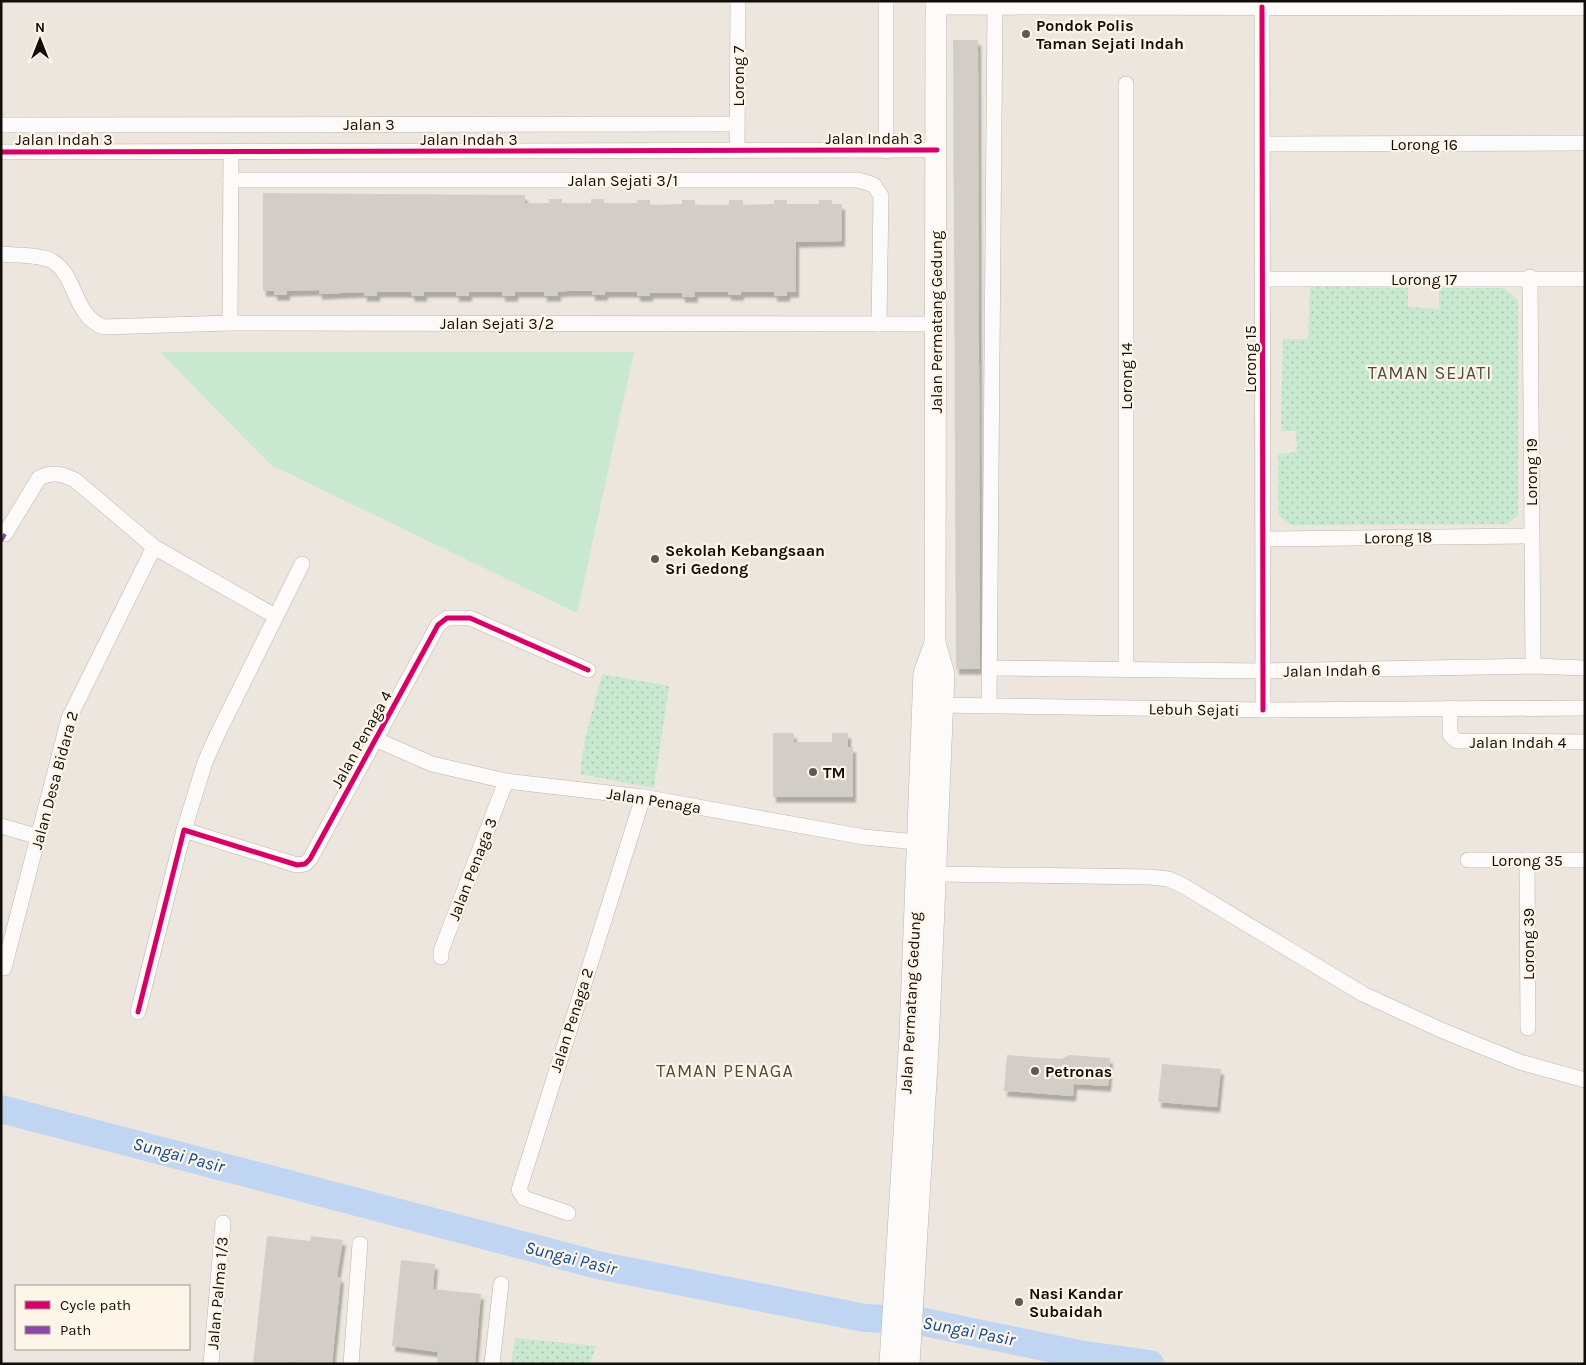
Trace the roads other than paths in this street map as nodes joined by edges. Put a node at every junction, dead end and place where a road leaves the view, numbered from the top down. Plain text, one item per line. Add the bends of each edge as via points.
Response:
1 (738, 1) edge
2 (886, 1) edge
3 (936, 4) edge
4 (1164, 4) edge
5 (1532, 5) edge
6 (995, 7) junction
7 (1262, 7) junction
8 (1585, 8) edge
9 (1126, 84) dead end
10 (1, 124) edge
11 (737, 124) junction
12 (1585, 143) edge
13 (1262, 144) junction
14 (937, 150) junction
15 (231, 151) junction
16 (737, 151) junction
17 (886, 151) junction
18 (1, 152) edge
19 (231, 180) junction
20 (1, 254) edge
21 (1530, 277) junction
22 (1263, 279) junction
23 (1585, 279) edge
24 (230, 323) junction
25 (879, 324) junction
26 (936, 324) junction
27 (5, 534) dead end
28 (1532, 536) junction
29 (1264, 539) junction
30 (154, 547) junction
31 (302, 564) dead end
32 (275, 616) junction
33 (1533, 666) junction
34 (990, 668) junction
35 (1585, 668) edge
36 (1126, 669) junction
37 (588, 670) dead end
38 (1262, 671) junction
39 (933, 705) junction
40 (989, 706) junction
41 (1450, 708) junction
42 (1585, 708) edge
43 (1263, 710) junction
44 (376, 739) junction
45 (1585, 742) edge
46 (506, 781) junction
47 (643, 797) junction
48 (1, 826) edge
49 (184, 830) junction
50 (39, 837) junction
51 (928, 843) junction
52 (1468, 860) dead end
53 (1527, 860) junction
54 (1585, 860) edge
55 (937, 874) junction
56 (441, 957) dead end
57 (4, 968) dead end
58 (138, 1012) dead end
59 (1528, 1028) dead end
60 (1585, 1080) edge
61 (568, 1213) dead end
62 (223, 1223) dead end
63 (360, 1244) dead end
64 (501, 1284) dead end
65 (902, 1301) junction
66 (900, 1340) junction
67 (211, 1364) edge
68 (352, 1364) edge
69 (492, 1364) edge
70 (890, 1364) edge
71 (908, 1364) edge

1 - 11 street, Lorong 7
2 - 17 street
3 - 6 street
3 - 14 main road, Jalan Permatang Gedung
4 - 6 street
4 - 7 street
5 - 7 street
5 - 8 street
6 - 34 street
7 - 13 street, Lorong 15
9 - 36 street, Lorong 14
10 - 11 street, Jalan 3
11 - 16 street, Lorong 7
12 - 13 street, Lorong 16
13 - 22 street, Lorong 15
14 - 17 street, Jalan Indah 3
14 - 26 main road, Jalan Permatang Gedung
15 - 16 street, Jalan Indah 3
15 - 18 street, Jalan Indah 3
15 - 19 street
16 - 17 street, Jalan Indah 3
19 - 24 street
19 - 25 street, Jalan Sejati 3/1 via 858,180 874,185 881,196
20 - 24 street, Jalan Sejati 3/2 via 46,258 54,262 87,318 99,326
21 - 22 street, Lorong 17
21 - 23 street, Lorong 17
21 - 28 street, Lorong 19
22 - 29 street, Lorong 15
24 - 25 street, Jalan Sejati 3/2
25 - 26 street, Jalan Sejati 3/2
26 - 39 main road, Jalan Permatang Gedung via 935,643 924,673
27 - 30 street via 40,478 61,474 75,480
28 - 29 street, Lorong 18
28 - 33 street, Lorong 19
29 - 38 street, Lorong 15
30 - 32 street
30 - 50 street, Jalan Desa Bidara 2 via 69,718
31 - 32 street
32 - 49 street via 205,762
33 - 35 street, Jalan Indah 6
33 - 38 street, Jalan Indah 6
34 - 36 street, Jalan Indah 6
34 - 40 street
36 - 38 street, Jalan Indah 6
37 - 44 street, Jalan Penaga 4 via 470,618 447,618 438,625
38 - 43 street, Lorong 15
39 - 40 street, Lebuh Sejati
39 - 51 main road, Jalan Permatang Gedung
40 - 43 street, Lebuh Sejati
41 - 42 street, Lebuh Sejati
41 - 43 street, Lebuh Sejati
41 - 45 street, Jalan Indah 4 via 1450,735 1457,741
44 - 46 street, Jalan Penaga via 432,764
44 - 49 street, Jalan Penaga 4 via 305,864 297,865
46 - 47 street, Jalan Penaga
46 - 56 street, Jalan Penaga 3
47 - 51 street, Jalan Penaga via 864,837
47 - 61 street, Jalan Penaga 2 via 520,1190 524,1198
48 - 50 street
49 - 58 street
50 - 57 street, Jalan Desa Bidara 2
51 - 55 main road, Jalan Permatang Gedung
51 - 65 main road, Jalan Permatang Gedung via 910,1036
52 - 53 street, Lorong 35
53 - 54 street, Lorong 35
53 - 59 street, Lorong 39
55 - 60 street via 1168,879 1363,994 1520,1062
55 - 65 main road, Jalan Permatang Gedung
62 - 67 street, Jalan Palma 1/3
63 - 68 street
64 - 69 street
65 - 66 main road, Jalan Permatang Gedung
66 - 70 main road, Jalan Permatang Gedung
66 - 71 main road, Jalan Permatang Gedung

